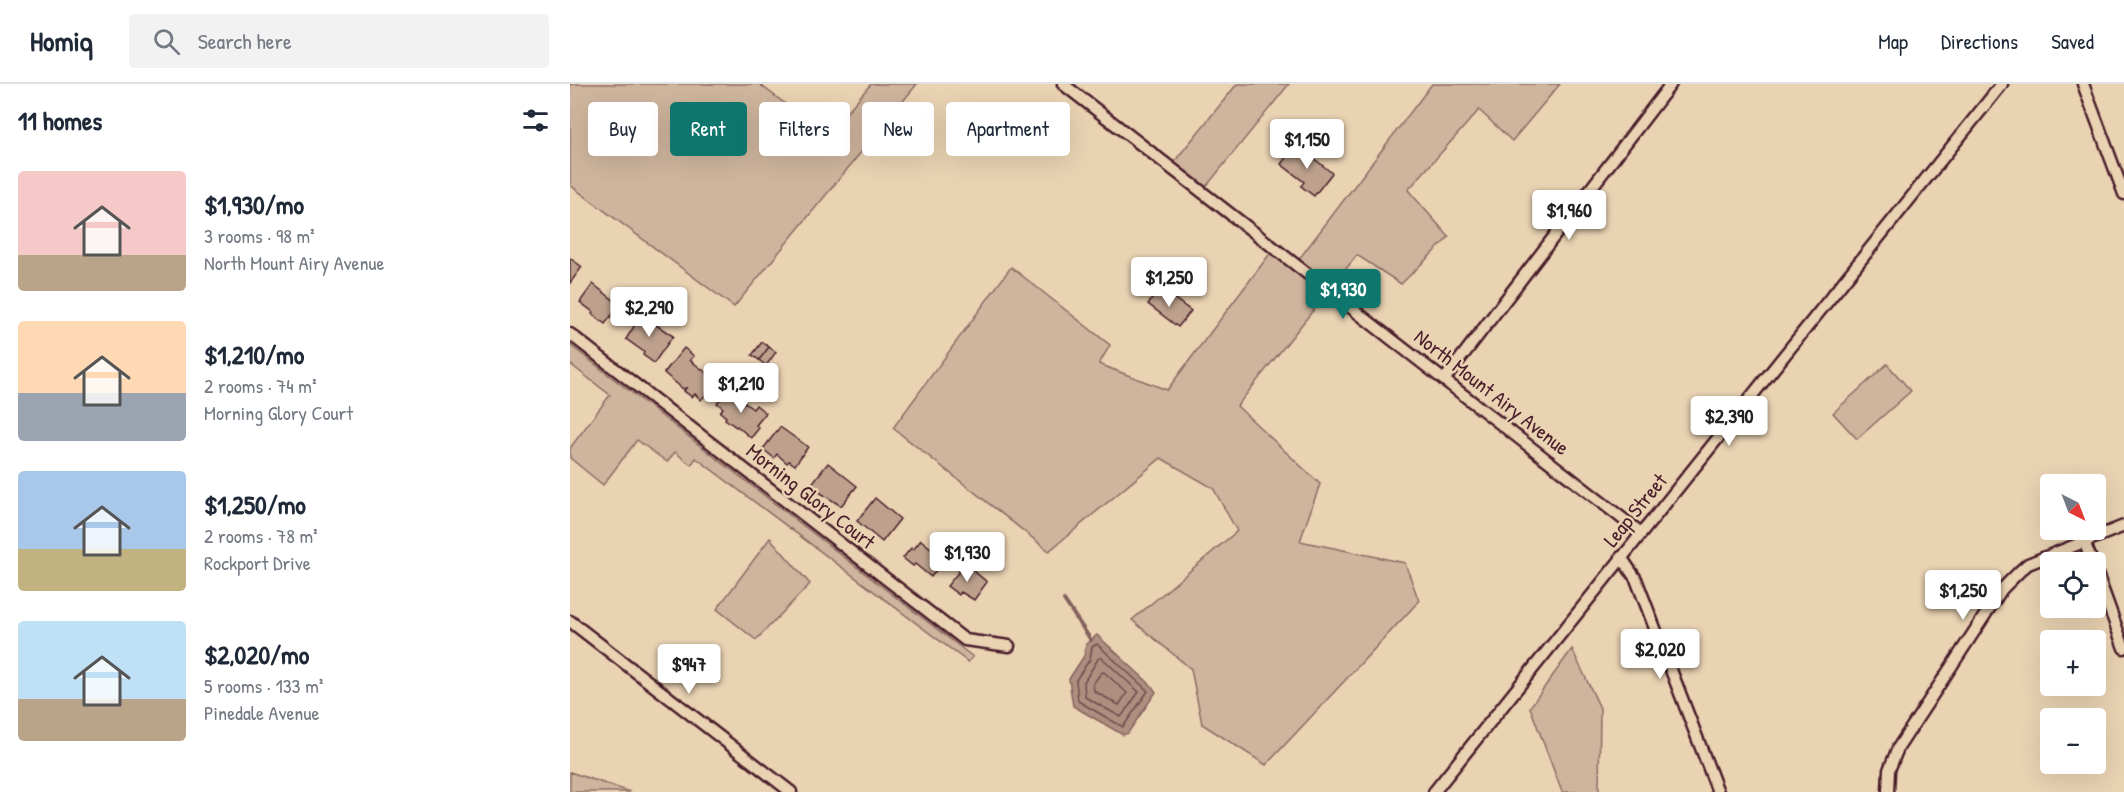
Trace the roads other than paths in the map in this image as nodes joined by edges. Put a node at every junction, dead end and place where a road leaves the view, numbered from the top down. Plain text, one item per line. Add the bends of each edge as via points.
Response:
1 (1063, 84) edge
2 (1671, 84) edge
3 (2002, 84) edge
4 (2083, 84) edge
5 (2124, 194) edge
6 (570, 334) edge
7 (1444, 380) junction
8 (2124, 526) edge
9 (1641, 533) junction
10 (2084, 541) junction
11 (2088, 552) edge
12 (1621, 558) junction
13 (2106, 599) edge
14 (570, 621) edge
15 (1009, 646) dead end
16 (2124, 648) edge
17 (791, 792) edge
18 (1434, 792) edge
19 (1719, 792) edge
20 (1888, 792) edge

1 - 7 street, North Mount Airy Avenue
2 - 7 street
3 - 9 street, Leap Street
4 - 5 street
6 - 15 street, Morning Glory Court via 965,640
7 - 9 street, North Mount Airy Avenue
8 - 10 street
9 - 12 street, Leap Street
10 - 11 street
10 - 20 street via 2028,564 2002,589 1898,748 1889,770
12 - 18 street, Leap Street
12 - 19 street via 1636,579
13 - 16 street
14 - 17 street

